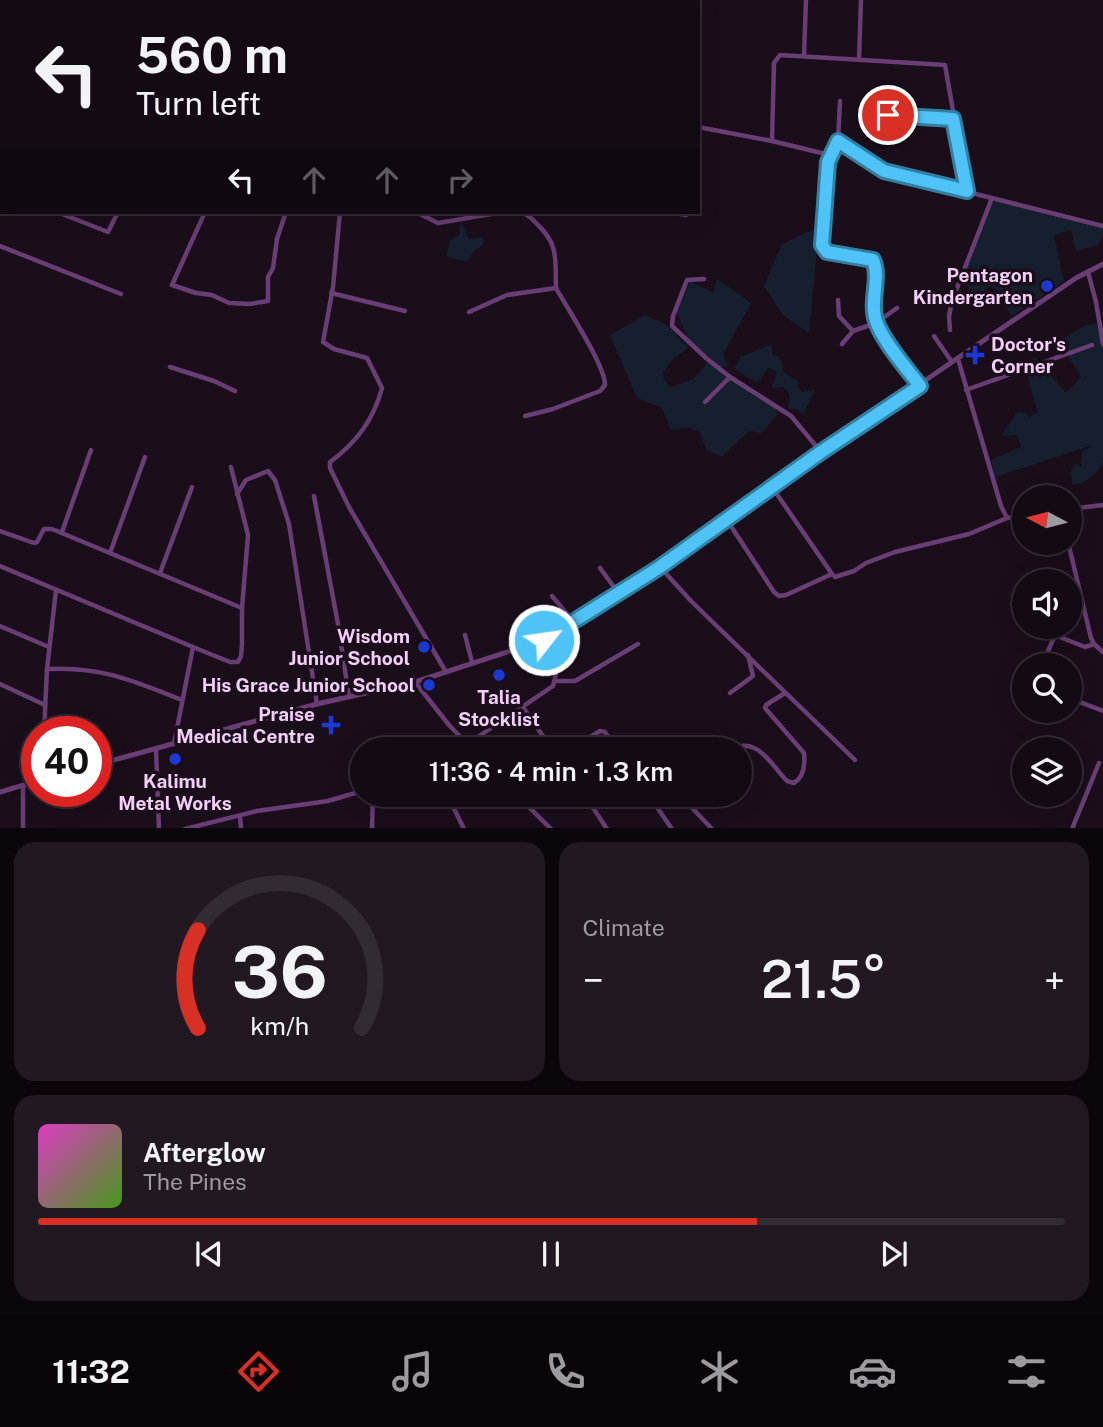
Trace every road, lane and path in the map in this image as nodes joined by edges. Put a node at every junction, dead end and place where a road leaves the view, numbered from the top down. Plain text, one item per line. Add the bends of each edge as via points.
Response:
1 (806, 0) edge
2 (861, 0) edge
3 (804, 55) junction
4 (859, 61) junction
5 (840, 101) dead end
6 (866, 114) dead end
7 (953, 119) junction
8 (700, 127) edge
9 (772, 141) junction
10 (838, 141) junction
11 (830, 155) junction
12 (967, 191) junction
13 (992, 198) junction
14 (62, 214) edge
15 (117, 214) edge
16 (204, 214) edge
17 (285, 214) edge
18 (340, 214) edge
19 (420, 214) edge
20 (431, 214) edge
21 (491, 214) edge
22 (524, 214) edge
23 (431, 220) junction
24 (1103, 226) edge
25 (0, 246) edge
26 (1103, 264) edge
27 (1088, 272) junction
28 (704, 279) dead end
29 (556, 288) junction
30 (331, 293) junction
31 (121, 294) dead end
32 (838, 300) dead end
33 (897, 308) dead end
34 (405, 311) dead end
35 (469, 312) dead end
36 (876, 323) junction
37 (950, 330) dead end
38 (853, 331) junction
39 (934, 336) dead end
40 (842, 344) dead end
41 (1103, 344) edge
42 (1092, 345) dead end
43 (955, 361) junction
44 (170, 367) dead end
45 (730, 377) junction
46 (920, 386) junction
47 (966, 390) junction
48 (235, 391) dead end
49 (705, 402) dead end
50 (525, 416) dead end
51 (91, 450) dead end
52 (821, 452) junction
53 (145, 457) dead end
54 (231, 467) dead end
55 (192, 487) dead end
56 (772, 487) junction
57 (237, 494) junction
58 (314, 496) dead end
59 (1103, 505) edge
60 (1082, 507) edge
61 (1012, 518) edge
62 (1007, 519) junction
63 (727, 520) junction
64 (0, 531) edge
65 (62, 532) junction
66 (110, 553) junction
67 (1071, 555) edge
68 (0, 566) edge
69 (660, 567) junction
70 (600, 568) dead end
71 (160, 573) junction
72 (832, 574) junction
73 (56, 590) junction
74 (619, 593) junction
75 (551, 596) dead end
76 (242, 608) junction
77 (575, 623) junction
78 (0, 626) edge
79 (465, 635) dead end
80 (544, 640) junction
81 (1094, 644) junction
82 (638, 645) dead end
83 (49, 647) junction
84 (193, 647) junction
85 (1103, 652) edge
86 (1047, 653) edge
87 (748, 654) junction
88 (472, 663) junction
89 (47, 668) junction
90 (446, 673) junction
91 (555, 681) junction
92 (415, 682) junction
93 (0, 684) edge
94 (730, 693) dead end
95 (785, 693) junction
96 (349, 697) junction
97 (182, 701) junction
98 (1082, 703) edge
99 (317, 704) junction
100 (45, 705) junction
101 (522, 706) junction
102 (1103, 711) edge
103 (45, 716) edge
104 (462, 737) edge
105 (477, 737) edge
106 (544, 737) edge
107 (590, 737) edge
108 (609, 737) edge
109 (173, 745) junction
110 (752, 747) edge
111 (156, 750) junction
112 (855, 760) dead end
113 (112, 761) edge
114 (1099, 763) dead end
115 (21, 786) edge
116 (0, 792) edge
117 (350, 798) edge
118 (23, 807) edge
119 (367, 807) edge
120 (454, 807) edge
121 (529, 807) edge
122 (593, 807) edge
123 (657, 807) edge
124 (692, 807) edge
125 (240, 816) junction
126 (203, 827) edge
127 (23, 828) edge
128 (159, 828) edge
129 (185, 828) edge
130 (242, 828) edge
131 (372, 828) edge
132 (464, 828) edge
133 (551, 828) edge
134 (607, 828) edge
135 (672, 828) edge
136 (712, 828) edge
137 (1072, 828) edge

1 - 3 street
2 - 4 street
3 - 4 street
3 - 9 street via 780,55 774,63
4 - 7 street via 944,65
5 - 10 street
6 - 7 street
7 - 12 street
8 - 9 street
9 - 11 street
10 - 11 street
10 - 12 street via 884,171
11 - 36 street via 822,245 827,252 873,260
12 - 13 street
13 - 24 street
13 - 37 street via 952,301
14 - 15 street via 108,232
16 - 17 street via 172,285 244,304 268,301 268,277
18 - 30 street
19 - 23 street
20 - 23 street
21 - 23 street via 438,223
22 - 29 street via 554,244
25 - 31 street
26 - 27 street
27 - 41 street
27 - 43 street
28 - 45 street via 687,280 672,326
29 - 35 street via 507,295
29 - 50 street via 605,385 600,391
30 - 34 street
30 - 90 street via 323,342 367,358 382,388 369,422 330,462 330,468
32 - 38 street via 839,316
33 - 36 street
36 - 38 street
36 - 46 street
38 - 40 street
39 - 43 street
42 - 47 street
43 - 46 street
43 - 47 street
44 - 48 street
45 - 49 street
45 - 52 street via 791,416
46 - 52 street
47 - 62 street
51 - 65 street
52 - 56 street
53 - 66 street
54 - 57 street
55 - 71 street
56 - 63 street
56 - 72 street
57 - 76 street via 248,535
57 - 99 street via 246,480 268,471 275,480 289,524
58 - 96 street
59 - 60 street
61 - 62 street
62 - 72 street via 969,534 895,552 845,574
63 - 69 street
63 - 72 street via 777,595
64 - 65 street via 30,544 37,542 44,529
65 - 66 street
66 - 71 street
67 - 81 street
68 - 73 street
69 - 74 street
69 - 87 street
70 - 74 street
71 - 76 street
73 - 83 street
73 - 84 street
74 - 77 street
75 - 77 street
76 - 84 street via 238,662
77 - 80 street
78 - 83 street
79 - 88 street
80 - 88 street
80 - 91 street
81 - 85 street
81 - 86 street via 1085,647 1055,635
82 - 91 street via 575,681
83 - 89 street
84 - 97 street
87 - 94 street via 753,676
87 - 95 street
88 - 90 street
89 - 97 street via 99,671
89 - 100 street
90 - 92 street
91 - 101 street
92 - 96 street
92 - 104 street
93 - 100 street
95 - 110 street via 765,707 804,753 799,780 787,781
95 - 112 street
96 - 99 street
97 - 109 street
98 - 102 street
99 - 109 street
100 - 103 street
101 - 105 street
101 - 106 street
107 - 108 street via 600,731
109 - 111 street
111 - 113 street
111 - 128 street
114 - 137 street
115 - 116 street
117 - 125 street
118 - 127 street
119 - 131 street
120 - 132 street
121 - 133 street
122 - 134 street
123 - 135 street
124 - 136 street
125 - 126 street
125 - 130 street
126 - 129 street

